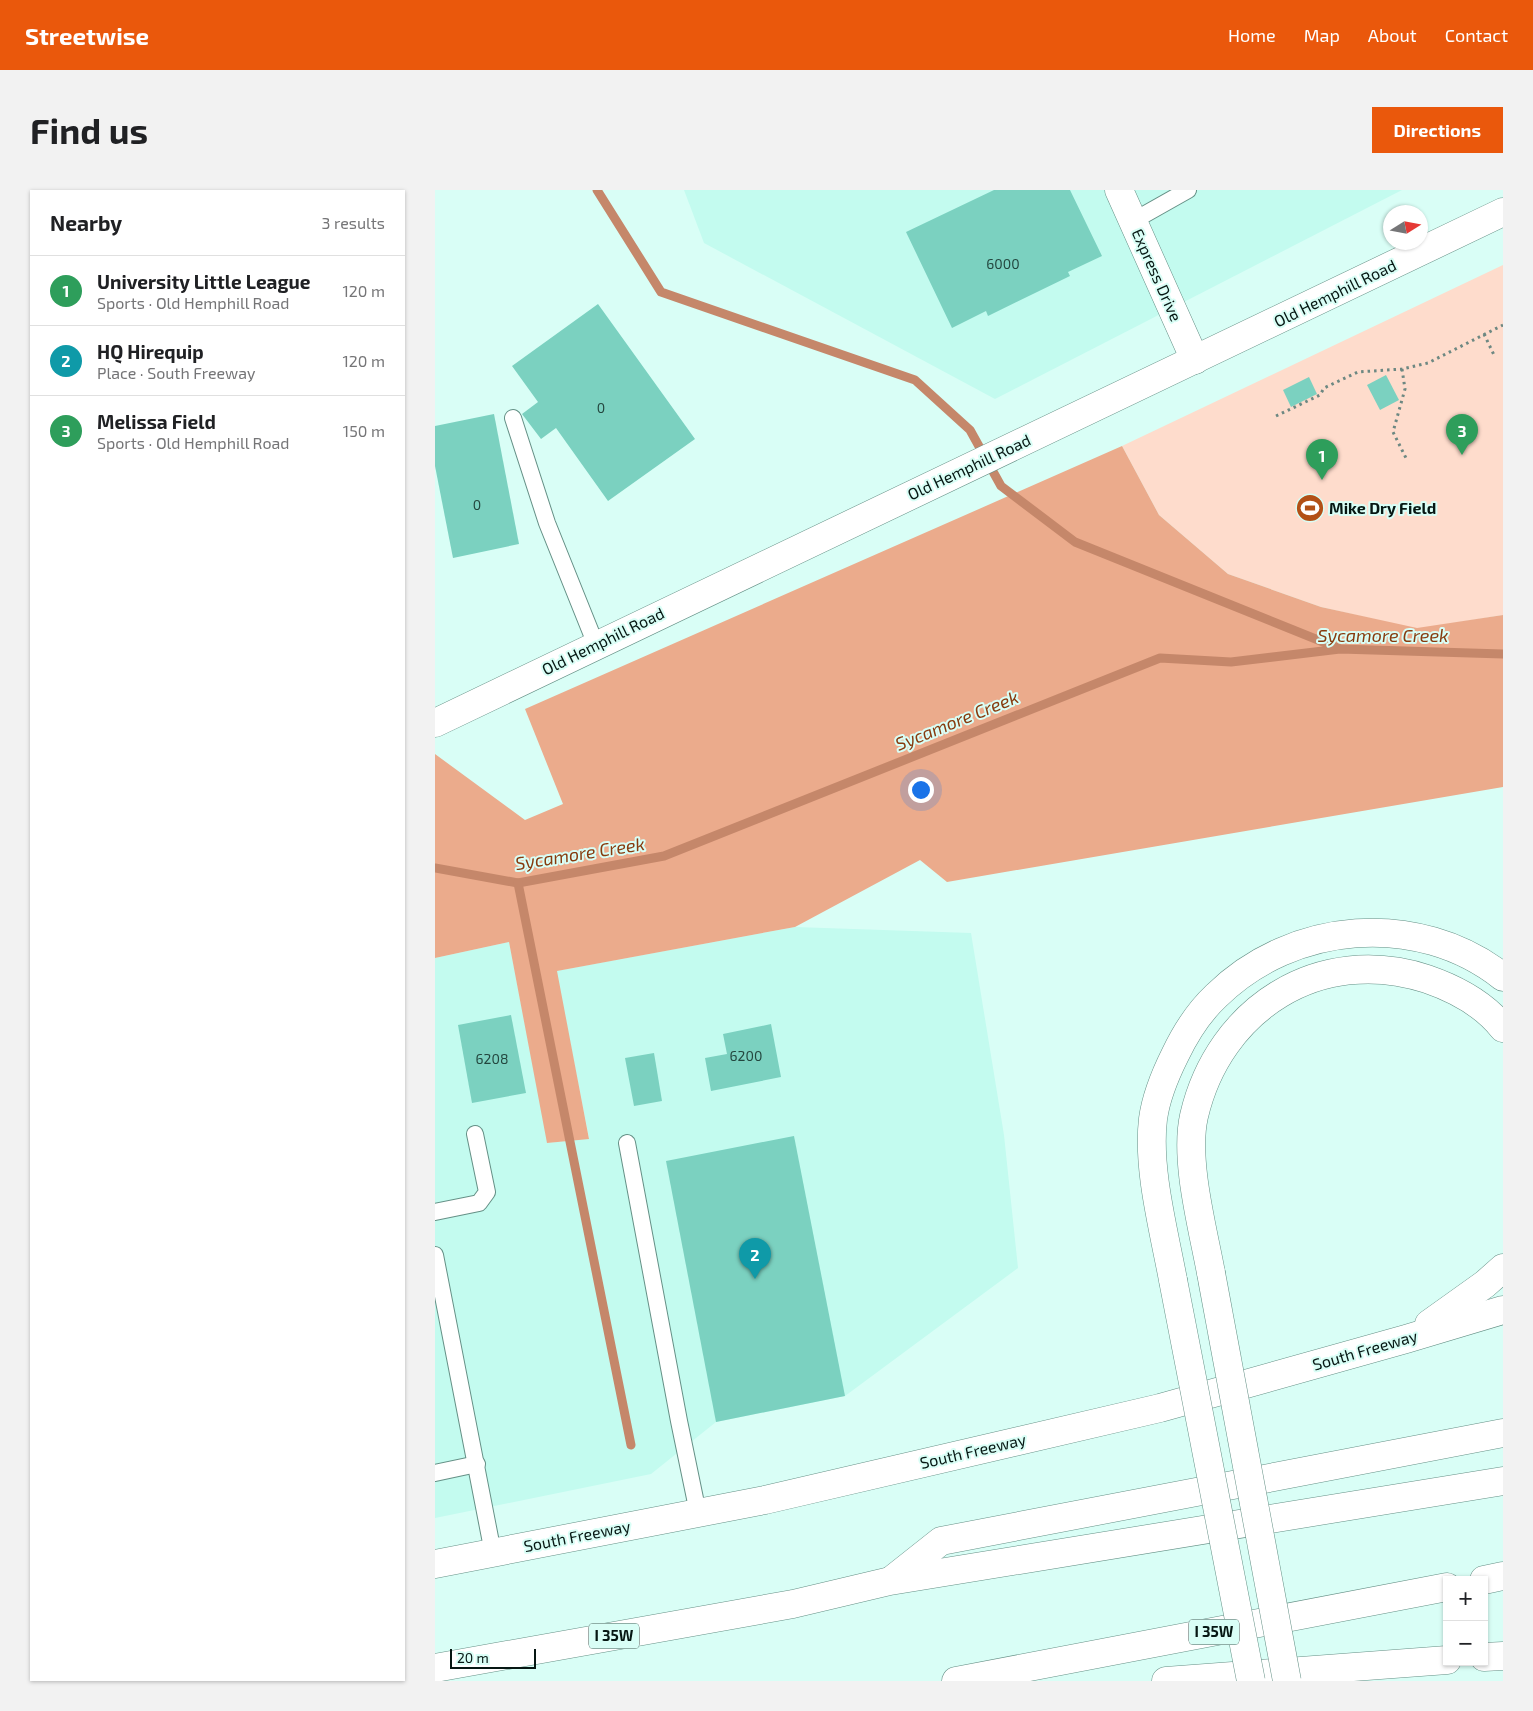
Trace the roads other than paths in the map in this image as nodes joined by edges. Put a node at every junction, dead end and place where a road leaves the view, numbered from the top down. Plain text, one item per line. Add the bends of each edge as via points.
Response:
1 (1119, 190) edge
2 (1188, 190) edge
3 (1503, 212) edge
4 (1133, 220) junction
5 (1195, 360) junction
6 (513, 418) dead end
7 (596, 645) junction
8 (435, 723) edge
9 (1503, 977) edge
10 (1503, 1028) edge
11 (475, 1134) dead end
12 (627, 1143) dead end
13 (435, 1212) edge
14 (435, 1255) edge
15 (1503, 1268) edge
16 (1503, 1310) edge
17 (1406, 1339) junction
18 (1503, 1433) edge
19 (477, 1464) junction
20 (435, 1473) edge
21 (1503, 1481) edge
22 (698, 1513) junction
23 (493, 1553) junction
24 (435, 1564) edge
25 (1503, 1576) edge
26 (1488, 1579) edge
27 (891, 1581) junction
28 (1443, 1588) edge
29 (1503, 1656) edge
30 (1488, 1657) edge
31 (1443, 1660) edge
32 (435, 1668) edge
33 (968, 1679) edge
34 (1008, 1681) edge
35 (1166, 1681) edge
36 (1251, 1681) edge
37 (1287, 1681) edge

1 - 4 main road, Express Drive
2 - 4 lane
3 - 5 main road, Old Hemphill Road
4 - 5 main road, Express Drive
5 - 7 main road, Old Hemphill Road
6 - 7 lane via 547,523
7 - 8 main road, Old Hemphill Road
9 - 36 main road, bridge via 1457,949 1433,940 1388,933 1339,935 1317,940 1283,950 1233,980 1198,1017 1171,1062 1153,1119 1155,1178
10 - 37 main road, bridge via 1482,1007 1462,994 1414,975 1386,970 1315,978 1276,995 1239,1026 1206,1079 1193,1118 1192,1161
11 - 13 lane via 487,1192 479,1203
12 - 22 lane
14 - 19 lane
15 - 17 main road
16 - 17 main road, South Freeway
17 - 22 main road, South Freeway via 1160,1408
18 - 27 main road via 941,1541
19 - 20 lane
19 - 23 lane
21 - 27 main road, I 35W
22 - 23 main road, South Freeway
23 - 24 main road, South Freeway
25 - 26 main road
27 - 32 main road, I 35W via 793,1604
28 - 33 main road, I 35W
29 - 30 main road
31 - 35 main road
33 - 34 main road

